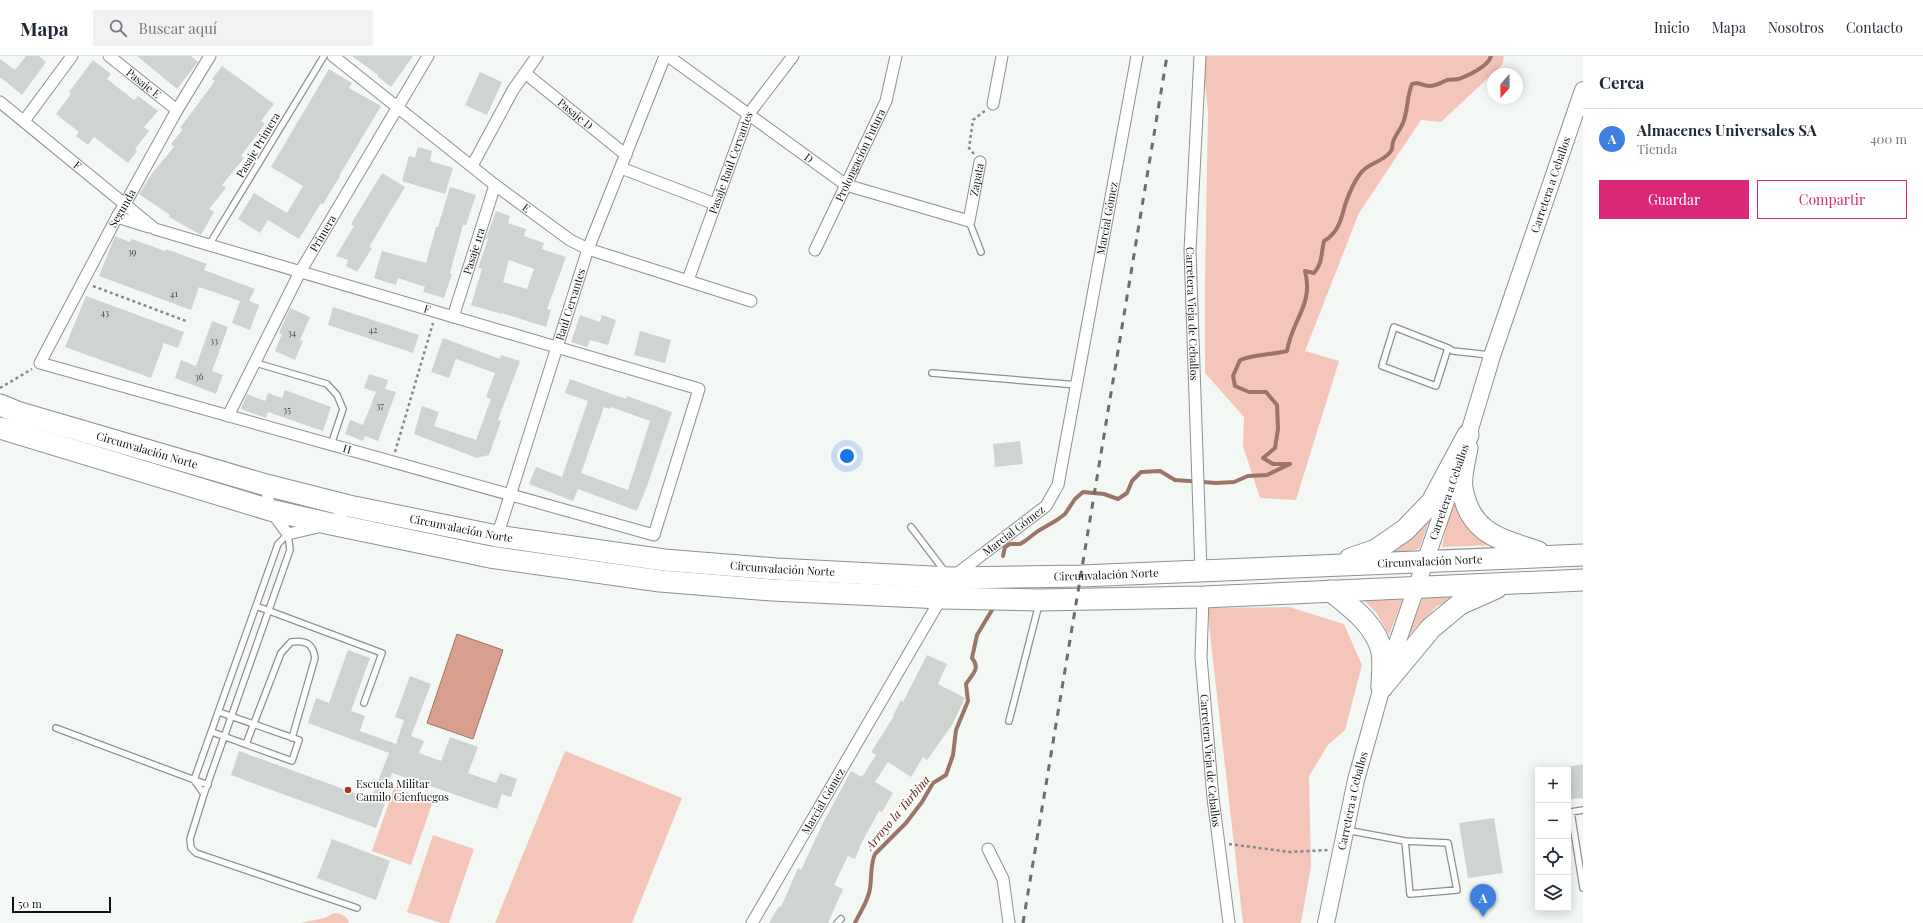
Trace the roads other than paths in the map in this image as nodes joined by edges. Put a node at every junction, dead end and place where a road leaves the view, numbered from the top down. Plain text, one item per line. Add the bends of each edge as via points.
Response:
1 (72, 56) edge
2 (109, 56) edge
3 (210, 56) edge
4 (324, 56) edge
5 (333, 56) edge
6 (428, 56) edge
7 (537, 56) edge
8 (665, 56) edge
9 (668, 56) edge
10 (793, 56) edge
11 (896, 56) edge
12 (1002, 56) edge
13 (1137, 56) edge
14 (1200, 56) edge
15 (525, 73) junction
16 (1583, 90) edge
17 (0, 102) edge
18 (993, 104) road end
19 (398, 108) junction
20 (177, 110) junction
21 (748, 115) junction
22 (24, 121) junction
23 (626, 155) junction
24 (980, 162) road end
25 (472, 166) junction
26 (621, 168) junction
27 (495, 185) junction
28 (846, 185) junction
29 (125, 204) junction
30 (715, 204) junction
31 (117, 217) junction
32 (969, 221) junction
33 (156, 229) junction
34 (209, 245) junction
35 (588, 249) junction
36 (815, 250) dead end
37 (981, 252) dead end
38 (300, 272) junction
39 (688, 280) junction
40 (751, 301) dead end
41 (453, 317) junction
42 (556, 347) junction
43 (1448, 348) junction
44 (1492, 356) junction
45 (40, 363) joint
46 (256, 363) junction
47 (932, 372) dead end
48 (1078, 385) junction
49 (0, 405) edge
50 (228, 416) junction
51 (0, 428) edge
52 (1468, 435) junction
53 (331, 445) junction
54 (266, 485) junction
55 (510, 495) junction
56 (349, 506) junction
57 (270, 510) junction
58 (331, 524) junction
59 (910, 527) dead end
60 (288, 534) junction
61 (654, 535) joint
62 (497, 536) junction
63 (1583, 555) edge
64 (1550, 556) junction
65 (490, 557) junction
66 (1425, 561) junction
67 (1329, 566) junction
68 (1201, 571) junction
69 (951, 578) junction
70 (1583, 580) edge
71 (1507, 583) junction
72 (1417, 588) junction
73 (1331, 591) junction
74 (1203, 597) junction
75 (942, 598) junction
76 (1040, 600) junction
77 (256, 606) junction
78 (269, 611) junction
79 (1382, 687) junction
80 (364, 703) dead end
81 (219, 712) junction
82 (232, 716) junction
83 (1009, 721) dead end
84 (253, 724) junction
85 (56, 728) dead end
86 (212, 732) junction
87 (225, 737) junction
88 (292, 738) junction
89 (246, 744) junction
90 (194, 780) junction
91 (208, 785) junction
92 (204, 794) junction
93 (1583, 810) edge
94 (1346, 830) junction
95 (1404, 841) junction
96 (988, 849) dead end
97 (1580, 851) edge
98 (1583, 888) edge
99 (357, 908) dead end
100 (752, 923) edge
101 (1009, 923) edge
102 (1229, 923) edge
103 (1326, 923) edge

1 - 22 street
2 - 20 street, Pasaje E
3 - 20 street, Segunda
4 - 34 lane, Pasaje Primera
5 - 19 street, E
6 - 19 street, Primera
7 - 15 street
8 - 23 street, Raúl Cervantes
9 - 21 street, D
10 - 21 street, Pasaje Raúl Cervantes
11 - 28 street, Prolongación Futura via 886,101
12 - 18 street
13 - 48 street, Marcial Gómez
14 - 68 street, Carretera Vieja de Ceballos via 1190,250
15 - 23 street, Pasaje D
15 - 25 street via 513,90
16 - 44 main road, Carretera a Ceballos
17 - 22 street, F
19 - 25 street, E
19 - 38 street, Primera
20 - 29 street, Segunda
21 - 28 street, D
21 - 30 street, Pasaje Raúl Cervantes
22 - 29 street, F
23 - 26 street, Raúl Cervantes
24 - 32 street, Zapata
25 - 27 street, E
26 - 30 street
26 - 35 street, Raúl Cervantes
27 - 35 street, E via 570,240
27 - 41 street, Pasaje 1ra
28 - 32 street, D
28 - 36 street, Prolongación Futura
29 - 31 street, Segunda
29 - 33 street, F
30 - 39 street, Pasaje Raúl Cervantes
31 - 33 street, F
31 - 45 street, Segunda
32 - 37 lane
33 - 34 street, F
34 - 38 street, F
35 - 39 street, E
35 - 42 street, Raúl Cervantes
38 - 41 street, F
38 - 46 street, Primera
39 - 40 street, E
41 - 42 street, F
42 - 55 street, Raúl Cervantes
42 - 61 street, F via 699,389
43 - 43 lane via 1394,327 1382,366 1436,386
43 - 44 lane
44 - 52 main road, Carretera a Ceballos
45 - 50 street, H
46 - 50 street, Primera
46 - 53 lane via 327,384 337,395 343,409
47 - 48 lane
48 - 69 street, Marcial Gómez via 1058,485 1046,506
49 - 54 highway, Circunvalación Norte
50 - 53 street, H
51 - 57 highway, Circunvalación Norte
52 - 64 highway via 1462,487 1474,520 1500,540
52 - 66 main road, Carretera a Ceballos
52 - 67 highway via 1432,502 1405,530 1376,550
53 - 55 street, H
54 - 56 highway, Circunvalación Norte
54 - 57 street
55 - 61 street, H
55 - 62 street, Raúl Cervantes
56 - 58 street
56 - 62 highway, Circunvalación Norte
57 - 58 highway, Circunvalación Norte
57 - 60 street
58 - 60 street
58 - 65 highway, Circunvalación Norte
59 - 69 lane
60 - 77 lane via 278,544
60 - 78 lane via 290,550
62 - 65 street, Raúl Cervantes
62 - 69 highway, Circunvalación Norte via 664,560
63 - 64 highway, Circunvalación Norte
64 - 66 highway, Circunvalación Norte
65 - 75 highway, Circunvalación Norte via 660,581 772,590
66 - 67 highway, Circunvalación Norte
66 - 72 main road, Carretera a Ceballos
67 - 68 highway, Circunvalación Norte
68 - 69 highway, Circunvalación Norte
69 - 75 street, Marcial Gómez
70 - 71 highway, Circunvalación Norte
71 - 72 highway, Circunvalación Norte
71 - 79 highway via 1460,604 1431,628
72 - 73 highway, Circunvalación Norte
72 - 79 main road, Carretera a Ceballos
73 - 74 highway, Circunvalación Norte
73 - 79 highway via 1361,615 1373,631 1382,653
74 - 76 highway, Circunvalación Norte
74 - 102 street, Carretera Vieja de Ceballos via 1202,657 1213,798
75 - 76 highway, Circunvalación Norte
75 - 100 street, Marcial Gómez
76 - 83 lane
77 - 78 lane
77 - 81 lane
78 - 80 lane via 382,653
78 - 82 lane
79 - 94 main road, Carretera a Ceballos via 1356,780
81 - 82 lane
81 - 86 lane
82 - 84 lane
82 - 87 lane
84 - 88 lane
84 - 88 lane via 281,653 291,642 304,641 311,646 315,658
84 - 89 lane
85 - 90 lane
86 - 87 lane
86 - 90 lane
87 - 89 lane
87 - 91 lane
88 - 89 lane via 299,740 292,760
90 - 91 lane
90 - 92 lane
91 - 92 lane
92 - 99 lane via 190,839 191,848 196,853
93 - 97 lane via 1571,812
94 - 95 lane
94 - 103 main road, Carretera a Ceballos
95 - 95 lane via 1448,843 1456,890 1410,894
96 - 101 street via 1003,879
97 - 98 lane

